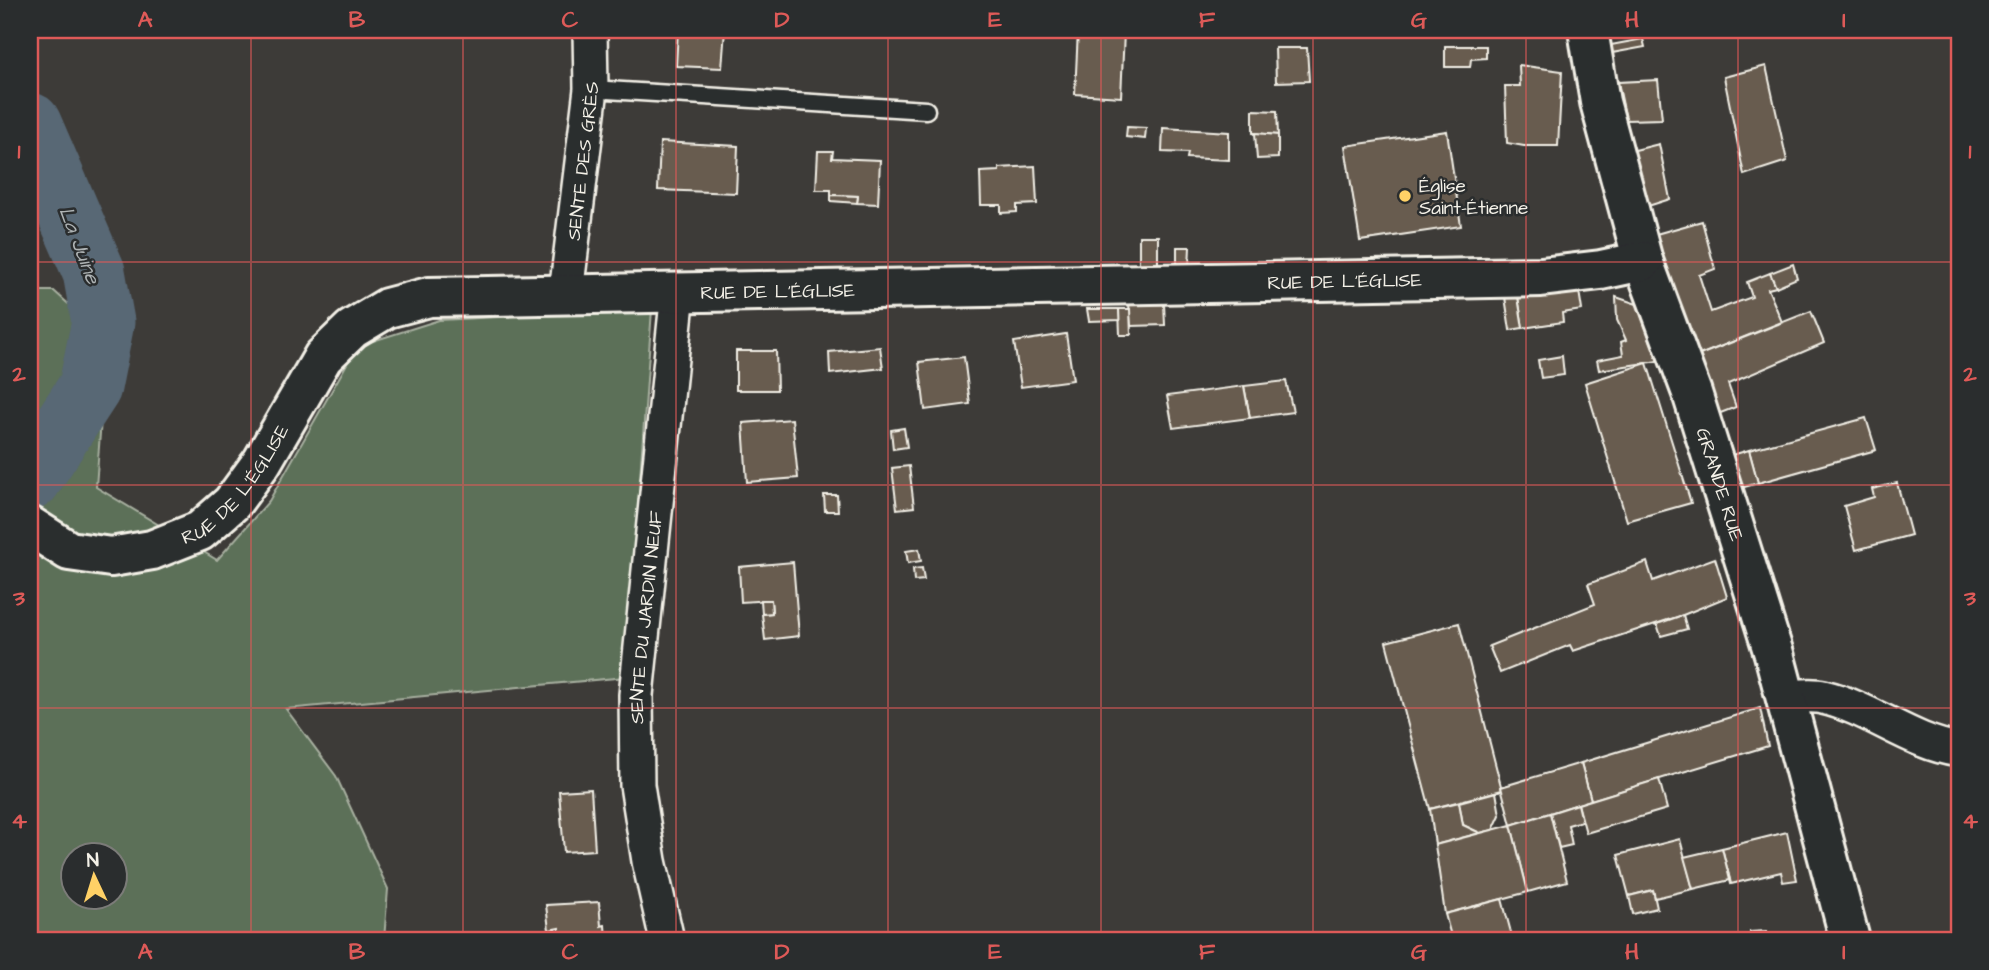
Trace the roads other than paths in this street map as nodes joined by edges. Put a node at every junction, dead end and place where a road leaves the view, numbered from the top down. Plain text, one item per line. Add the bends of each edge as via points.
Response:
1 (590, 30) edge
2 (1588, 30) edge
3 (590, 89) junction
4 (926, 110) dead end
5 (1643, 261) junction
6 (678, 292) junction
7 (566, 293) junction
8 (31, 527) edge
9 (1785, 697) junction
10 (1959, 750) edge
11 (667, 940) edge
12 (1850, 940) edge

1 - 3 street, SENTE DES GRÈS
2 - 5 street, GRANDE RUE via 1600,102
3 - 4 lane
3 - 7 street, SENTE DES GRÈS
5 - 6 street, RUE DE L'ÉGLISE via 1541,277
5 - 9 street, GRANDE RUE via 1692,393
6 - 7 street, RUE DE L'ÉGLISE
6 - 11 street, SENTE DU JARDIN NEUF via 636,695 636,785
7 - 8 street, RUE DE L'ÉGLISE via 429,297 387,308 352,329 323,357 262,462 232,503 200,531 152,550 111,557 69,551
9 - 10 street via 1820,696 1942,748
9 - 12 street, GRANDE RUE

